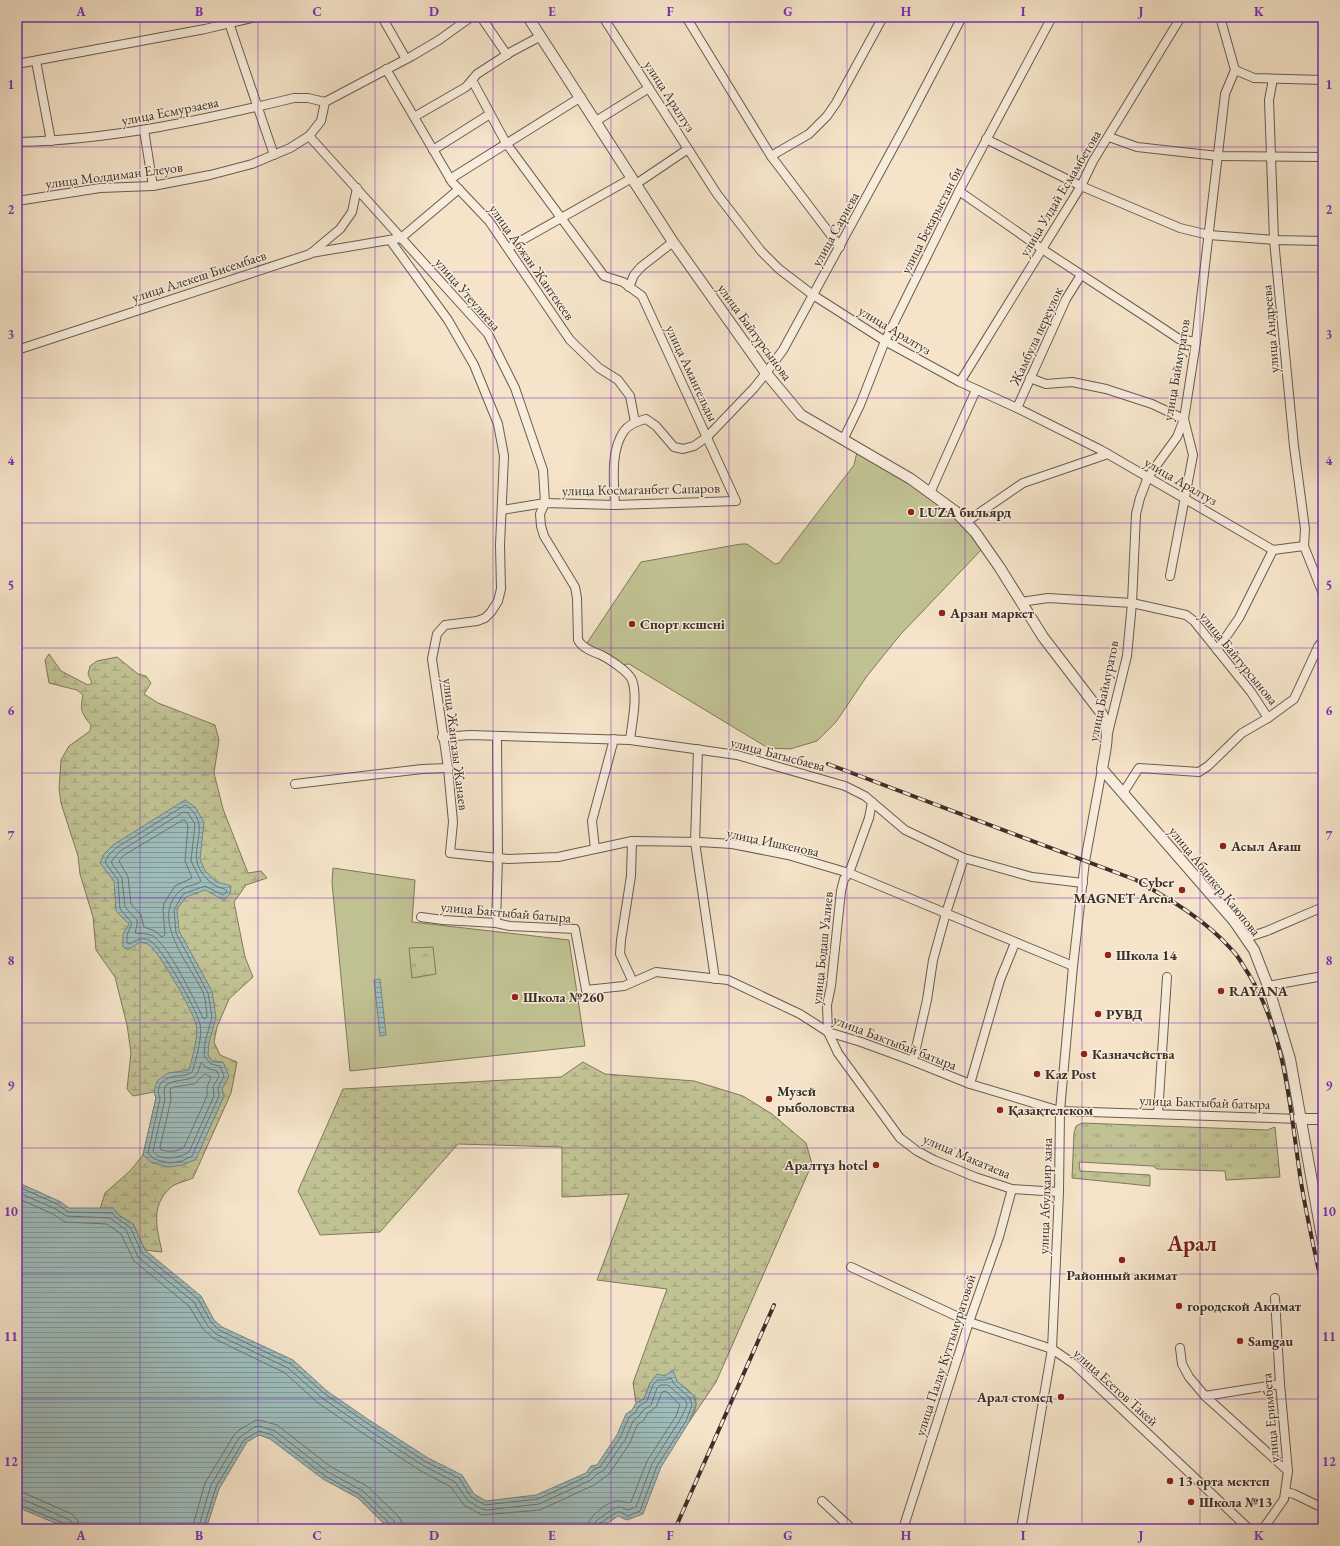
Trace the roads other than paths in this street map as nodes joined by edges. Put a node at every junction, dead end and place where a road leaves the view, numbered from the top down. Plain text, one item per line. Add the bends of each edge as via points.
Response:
1 (256, 17) edge
2 (382, 17) edge
3 (471, 17) edge
4 (481, 17) edge
5 (528, 17) edge
6 (603, 17) edge
7 (686, 17) edge
8 (883, 17) edge
9 (962, 17) edge
10 (1052, 17) edge
11 (1181, 17) edge
12 (1220, 17) edge
13 (228, 20) edge
14 (541, 36) junction
15 (507, 55) junction
16 (406, 59) junction
17 (36, 61) junction
18 (17, 64) edge
19 (386, 69) junction
20 (1235, 70) junction
21 (1273, 79) junction
22 (472, 80) junction
23 (1323, 80) edge
24 (649, 88) junction
25 (581, 97) junction
26 (325, 102) junction
27 (259, 107) junction
28 (490, 114) junction
29 (414, 117) junction
30 (596, 121) junction
31 (144, 130) junction
32 (309, 136) junction
33 (1109, 137) junction
34 (986, 139) junction
35 (50, 141) junction
36 (17, 142) edge
37 (506, 143) junction
38 (433, 150) junction
39 (688, 150) junction
40 (274, 154) junction
41 (771, 156) junction
42 (1218, 156) junction
43 (1272, 157) junction
44 (1323, 157) edge
45 (450, 179) junction
46 (634, 181) junction
47 (153, 186) junction
48 (1082, 186) junction
49 (357, 188) junction
50 (459, 189) junction
51 (959, 191) junction
52 (17, 201) edge
53 (562, 217) junction
54 (1209, 235) junction
55 (401, 238) junction
56 (390, 240) junction
57 (1274, 240) junction
58 (1323, 241) edge
59 (673, 242) junction
60 (840, 247) junction
61 (508, 248) junction
62 (1042, 249) junction
63 (310, 254) junction
64 (1081, 275) junction
65 (629, 287) junction
66 (813, 295) junction
67 (885, 341) junction
68 (1196, 342) junction
69 (17, 350) edge
70 (766, 373) junction
71 (1030, 378) junction
72 (960, 382) junction
73 (976, 390) junction
74 (1017, 408) junction
75 (1184, 420) junction
76 (635, 422) junction
77 (707, 438) junction
78 (843, 440) junction
79 (1108, 454) junction
80 (1148, 477) junction
81 (930, 493) junction
82 (1185, 498) junction
83 (736, 501) joint
84 (545, 503) junction
85 (616, 505) junction
86 (502, 510) junction
87 (966, 522) junction
88 (1304, 546) junction
89 (1273, 550) junction
90 (1170, 576) dead end
91 (1323, 594) edge
92 (1021, 602) junction
93 (1132, 603) junction
94 (1323, 640) edge
95 (1217, 650) junction
96 (1268, 718) junction
97 (1108, 734) junction
98 (442, 736) junction
99 (497, 737) junction
100 (614, 739) junction
101 (630, 740) junction
102 (698, 749) junction
103 (448, 768) junction
104 (1102, 769) junction
105 (295, 784) dead end
106 (1123, 793) junction
107 (872, 802) junction
108 (632, 841) junction
109 (695, 842) junction
110 (595, 849) junction
111 (450, 853) joint
112 (498, 858) junction
113 (964, 858) junction
114 (1085, 861) joint
115 (849, 873) junction
116 (1082, 884) junction
117 (1323, 906) edge
118 (946, 913) junction
119 (421, 917) dead end
120 (496, 923) junction
121 (1246, 938) junction
122 (1015, 943) junction
123 (1072, 966) junction
124 (1323, 976) edge
125 (1167, 977) dead end
126 (714, 979) junction
127 (633, 982) junction
128 (1268, 986) junction
129 (828, 1032) junction
130 (913, 1060) junction
131 (970, 1084) junction
132 (1060, 1111) junction
133 (1158, 1114) junction
134 (1301, 1118) junction
135 (1323, 1119) edge
136 (1012, 1189) junction
137 (1059, 1192) junction
138 (1319, 1197) edge
139 (1323, 1243) edge
140 (852, 1266) dead end
141 (1275, 1298) dead end
142 (969, 1322) junction
143 (1180, 1348) dead end
144 (1052, 1349) junction
145 (1280, 1384) junction
146 (1205, 1396) junction
147 (1288, 1471) junction
148 (1286, 1492) junction
149 (822, 1501) dead end
150 (1323, 1508) edge
151 (852, 1529) edge
152 (903, 1529) edge
153 (1021, 1529) edge
154 (1249, 1529) edge
155 (1263, 1529) edge

1 - 13 street
2 - 16 street
3 - 16 street
4 - 15 street
5 - 14 street, улица Байтурсынова
6 - 24 street, улица Аралтуз
7 - 41 street
8 - 41 street via 827,116 809,134
9 - 60 street, улица Сариева
10 - 34 street, улица Бекарыстан би
11 - 33 street, улица Улдай Есмамбетова
12 - 20 street
13 - 17 street via 205,29
13 - 27 street
14 - 15 street
14 - 25 street, улица Байтурсынова
15 - 22 street
16 - 19 street
17 - 18 street
17 - 35 street
19 - 26 street
19 - 29 street, улица Абжан Жантекеев
20 - 21 street via 1254,78
20 - 42 street, улица Баймуратов via 1225,94
21 - 23 street
21 - 43 street, улица Андреева via 1269,100
22 - 28 street
22 - 29 street via 466,87
24 - 30 street
24 - 39 street, улица Аралтуз
25 - 30 street, улица Байтурсынова
25 - 37 street
26 - 27 street, улица Есмурзаева via 294,98
26 - 32 street, улица Молдиман Елеуов via 321,121
27 - 31 street, улица Есмурзаева
27 - 40 street
28 - 37 street
28 - 38 street
29 - 38 street, улица Абжан Жантекеев
30 - 46 street, улица Байтурсынова
31 - 35 street, улица Есмурзаева
31 - 47 street
32 - 40 street, улица Молдиман Елеуов
32 - 49 street, улица Утеулиева
33 - 42 street via 1137,147
33 - 48 street, улица Улдай Есмамбетова via 1093,161
34 - 48 street
34 - 51 street, улица Бекарыстан би
35 - 36 street, улица Есмурзаева
37 - 45 street
37 - 53 street
38 - 45 street, улица Абжан Жантекеев
39 - 46 street
39 - 66 street, улица Аралтуз via 717,194 761,251
40 - 47 street, улица Молдиман Елеуов via 252,164
41 - 60 street
42 - 43 street
42 - 54 street, улица Баймуратов
43 - 44 street
43 - 57 street, улица Андреева
45 - 50 street, улица Абжан Жантекеев
46 - 53 street
46 - 59 street, улица Байтурсынова
47 - 52 street, улица Молдиман Елеуов via 100,188
48 - 54 street via 1180,228
48 - 62 street, улица Улдай Есмамбетова
49 - 55 street, улица Утеулиева
49 - 63 street, улица Алекеш Бисембаев via 352,212 340,229
50 - 55 street
50 - 61 street, улица Абжан Жантекеев via 489,221
51 - 62 street
51 - 67 street, улица Бекарыстан би
53 - 61 street
53 - 65 street, улица Амангельды via 604,276 623,282
54 - 57 street
54 - 68 street, улица Баймуратов
55 - 56 street
55 - 84 street, улица Утеулиева via 488,334 515,388 543,470
56 - 63 street
56 - 86 street via 448,320 482,384 498,424 504,456
57 - 58 street
57 - 88 street, улица Андреева via 1294,446 1305,529
59 - 65 street via 634,274
59 - 70 street, улица Байтурсынова
60 - 66 street, улица Сариева
61 - 76 street, улица Абжан Жантекеев via 570,340 599,368 622,385 630,396
62 - 64 street
62 - 72 street, улица Улдай Есмамбетова
63 - 69 street, улица Алекеш Бисембаев
64 - 68 street via 1179,339
64 - 71 street, Жамбула переулок via 1066,299
65 - 77 street, улица Амангельды via 642,296
66 - 67 street, улица Аралтуз
66 - 70 street, улица Сариева via 783,350
67 - 72 street, улица Аралтуз
67 - 78 street, улица Бекарыстан би
68 - 75 street, улица Баймуратов
70 - 77 street, улица Сариева
70 - 78 street, улица Байтурсынова via 801,415
71 - 74 street, Жамбула переулок
71 - 75 street via 1046,384 1072,382 1106,389 1152,404
72 - 73 street, улица Аралтуз
73 - 74 street, улица Аралтуз
73 - 81 street
74 - 79 street, улица Аралтуз
75 - 80 street, улица Баймуратов via 1177,437
75 - 82 street via 1193,455
76 - 77 street, улица Сариева via 646,419 656,426 674,447 683,449
76 - 85 street via 624,431 617,448 613,474
77 - 83 street, улица Амангельды
78 - 81 street, улица Байтурсынова via 911,479
79 - 80 street, улица Аралтуз
79 - 87 street via 1023,483
80 - 82 street, улица Аралтуз
80 - 93 street, улица Баймуратов via 1136,514
81 - 87 street, улица Байтурсынова
82 - 89 street, улица Аралтуз
82 - 90 street
83 - 85 street, улица Космаганбет Сапаров
84 - 85 street, улица Космаганбет Сапаров
84 - 86 street, улица Космаганбет Сапаров
84 - 101 street, улица Утеулиева via 540,514 544,536 575,587 578,640 588,649 612,661 632,679 634,694
86 - 98 street, улица Жангазы Жанаев via 502,589 498,601 485,618 445,625 436,639 432,659
87 - 92 street, улица Байтурсынова
88 - 89 street
88 - 91 street
89 - 95 street via 1239,618
92 - 93 street, улица Байтурсынова via 1048,598
92 - 97 street, улица Байтурсынова via 1052,650 1102,714 1107,723
93 - 95 street, улица Байтурсынова via 1186,615 1194,621
93 - 97 street, улица Баймуратов via 1127,656
94 - 96 street via 1294,699
95 - 96 street, улица Байтурсынова
96 - 106 street via 1242,734 1199,772 1139,768
97 - 104 street, улица Баймуратов
98 - 99 street, улица Багысбаева
98 - 103 street, улица Жангазы Жанаев
99 - 100 street, улица Багысбаева
99 - 112 street
100 - 101 street, улица Багысбаева
100 - 110 street via 592,821
101 - 102 street, улица Багысбаева
102 - 107 street, улица Багысбаева via 737,755 845,786 866,796
102 - 109 street
103 - 105 street
103 - 111 street, улица Жангазы Жанаев via 453,822
104 - 106 street, улица Абдикер Каюпова
104 - 114 street, улица Баймуратов
106 - 121 street, улица Абдикер Каюпова
107 - 113 street, улица Багысбаева via 905,830
107 - 115 street, улица Бодаш Уалиев via 869,818
108 - 109 street, улица Ишкенова
108 - 110 street, улица Ишкенова
108 - 127 street via 631,876 620,954
109 - 115 street, улица Ишкенова via 732,844 788,855
109 - 126 street
110 - 112 street, улица Ишкенова via 558,857
111 - 112 street, улица Ишкенова
112 - 120 street
113 - 116 street, улица Багысбаева via 1032,877
113 - 118 street
114 - 116 street, улица Абулхаир хана
115 - 118 street, улица Ишкенова
115 - 129 street, улица Бодаш Уалиев via 844,879 841,891 827,1005
116 - 123 street, улица Абулхаир хана
117 - 121 street
118 - 122 street, улица Ишкенова
118 - 130 street via 933,960
119 - 120 street, улица Бактыбай батыра
120 - 127 street, улица Бактыбай батыра via 575,929 586,990 624,986
121 - 128 street, улица Абдикер Каюпова via 1254,950
122 - 123 street, улица Ишкенова
122 - 131 street via 1000,980
123 - 132 street, улица Абулхаир хана
124 - 128 street
125 - 133 street
126 - 127 street, улица Бактыбай батыра via 656,972
126 - 129 street, улица Бактыбай батыра via 728,980 800,1014
128 - 134 street, улица Абдикер Каюпова via 1290,1059
129 - 130 street, улица Бактыбай батыра
129 - 136 street, улица Макатаева via 838,1053 900,1138 934,1160
130 - 131 street, улица Бактыбай батыра
131 - 132 street, улица Бактыбай батыра
132 - 133 street, улица Бактыбай батыра
132 - 137 street, улица Абулхаир хана
133 - 134 street, улица Бактыбай батыра
134 - 135 street
134 - 138 street, улица Абдикер Каюпова
136 - 137 street, улица Макатаева
136 - 142 street, улица Палау Куттымуратовой via 999,1236
137 - 144 street, улица Абулхаир хана
138 - 139 street, улица Абдикер Каюпова
140 - 142 street, улица Есетов Такей
141 - 145 street, улица Еримбета
142 - 144 street, улица Есетов Такей
142 - 152 street, улица Палау Куттымуратовой
143 - 146 street via 1182,1364
144 - 153 street, улица Абулхаир хана
144 - 154 street, улица Есетов Такей via 1074,1364
145 - 146 street
145 - 147 street, улица Еримбета
146 - 147 street
147 - 148 street, улица Еримбета
148 - 150 street
148 - 155 street, улица Еримбета
149 - 151 street

